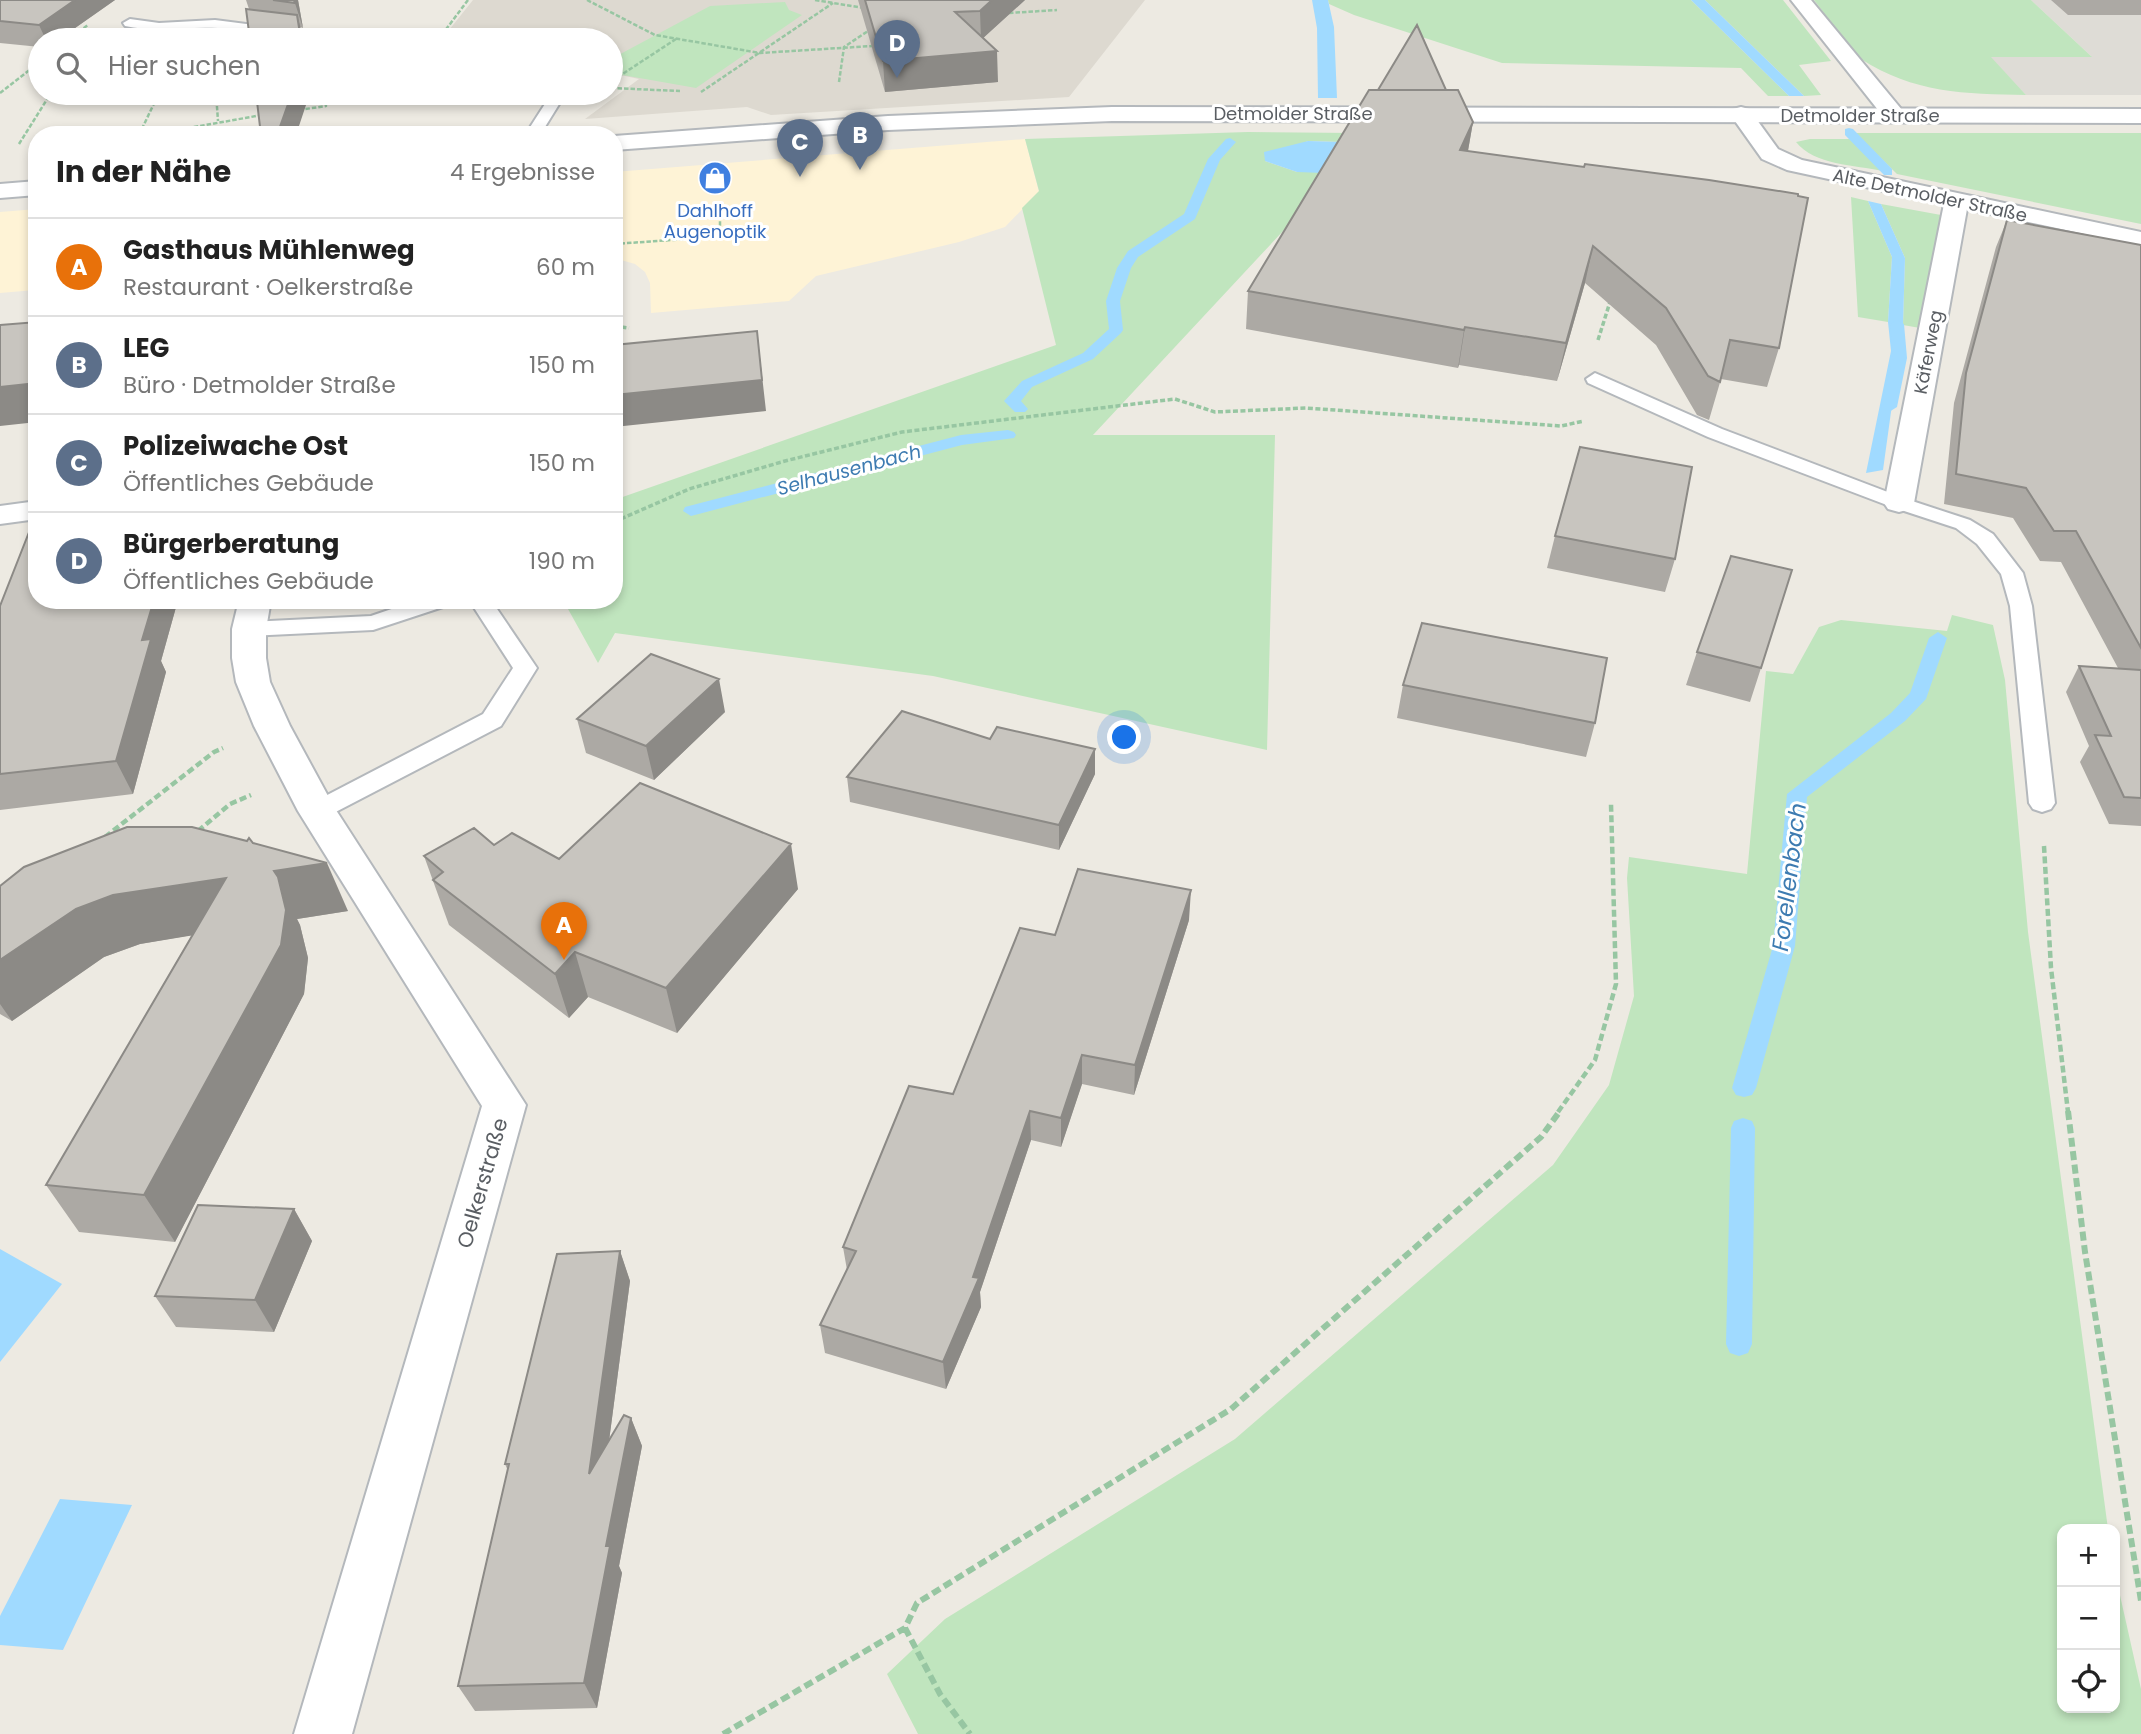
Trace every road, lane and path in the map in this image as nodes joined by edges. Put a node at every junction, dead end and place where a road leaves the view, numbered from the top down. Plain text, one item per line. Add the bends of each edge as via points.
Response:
1 (468, 0) edge
2 (587, 0) edge
3 (815, 0) edge
4 (1801, 0) edge
5 (834, 3) junction
6 (870, 9) edge
7 (1057, 10) dead end
8 (1005, 13) dead end
9 (130, 23) joint
10 (874, 26) edge
11 (84, 28) edge
12 (248, 28) edge
13 (447, 28) edge
14 (677, 39) junction
15 (872, 46) edge
16 (844, 47) junction
17 (760, 52) junction
18 (28, 71) edge
19 (623, 74) edge
20 (839, 82) dead end
21 (623, 89) edge
22 (713, 91) dead end
23 (687, 92) dead end
24 (0, 93) edge
25 (43, 105) edge
26 (153, 105) edge
27 (217, 105) edge
28 (326, 105) edge
29 (551, 105) edge
30 (299, 110) dead end
31 (272, 114) edge
32 (1741, 114) junction
33 (1894, 115) junction
34 (2141, 116) edge
35 (218, 121) junction
36 (30, 126) edge
37 (143, 126) edge
38 (193, 126) edge
39 (538, 126) edge
40 (28, 130) edge
41 (623, 142) edge
42 (19, 144) dead end
43 (28, 189) edge
44 (0, 191) edge
45 (1957, 201) junction
46 (720, 216) dead end
47 (2141, 239) edge
48 (623, 243) edge
49 (1613, 295) edge
50 (623, 327) edge
51 (629, 328) dead end
52 (1595, 379) junction
53 (1899, 503) junction
54 (28, 511) edge
55 (0, 514) edge
56 (623, 518) edge
57 (414, 609) edge
58 (486, 609) edge
59 (252, 615) edge
60 (272, 726) junction
61 (307, 793) junction
62 (2042, 803) joint
63 (1611, 804) dead end
64 (118, 827) junction
65 (129, 832) edge
66 (193, 834) edge
67 (98, 843) edge
68 (2141, 1601) edge
69 (905, 1628) junction
70 (323, 1734) edge
71 (723, 1734) edge
72 (971, 1734) edge

1 - 13 path
2 - 14 path via 655,35
3 - 5 path
4 - 33 street
5 - 6 path
5 - 17 path
7 - 8 path
9 - 11 path via 97,18
9 - 12 lane
10 - 16 path
14 - 17 path
14 - 19 path
15 - 16 path
16 - 17 path
16 - 20 path
17 - 22 path via 700,92
18 - 24 path
21 - 23 path
25 - 36 path
26 - 37 path
27 - 35 path
28 - 30 path
29 - 39 lane
31 - 35 path
32 - 33 street, Detmolder Straße
32 - 41 street, Detmolder Straße via 1112,114 888,123
32 - 45 street, Alte Detmolder Straße via 1770,154 1795,165
33 - 34 street, Detmolder Straße
35 - 38 path
40 - 42 path
43 - 44 street
45 - 47 street, Alte Detmolder Straße
45 - 53 street, Käferweg
46 - 48 path via 720,227 701,238
49 - 52 path via 1593,356
50 - 51 path
52 - 53 lane via 1715,433
52 - 56 path via 1586,403 1589,418 1561,426 1306,408 1215,412 1175,399 902,432 689,489
53 - 62 lane via 1963,524 1984,539 2012,573 2021,606
54 - 55 street
57 - 59 lane via 373,623
58 - 61 lane via 525,668 492,720
59 - 60 street, Oelkerstraße via 248,658
60 - 61 street, Oelkerstraße
60 - 64 path via 214,752
61 - 66 path via 230,804
61 - 70 street, Oelkerstraße via 504,1105
62 - 68 path via 2050,968 2084,1238
63 - 69 path via 1616,984 1595,1060 1541,1137 1231,1409 917,1603
64 - 65 path
64 - 67 path
69 - 71 path
69 - 72 path via 940,1694

